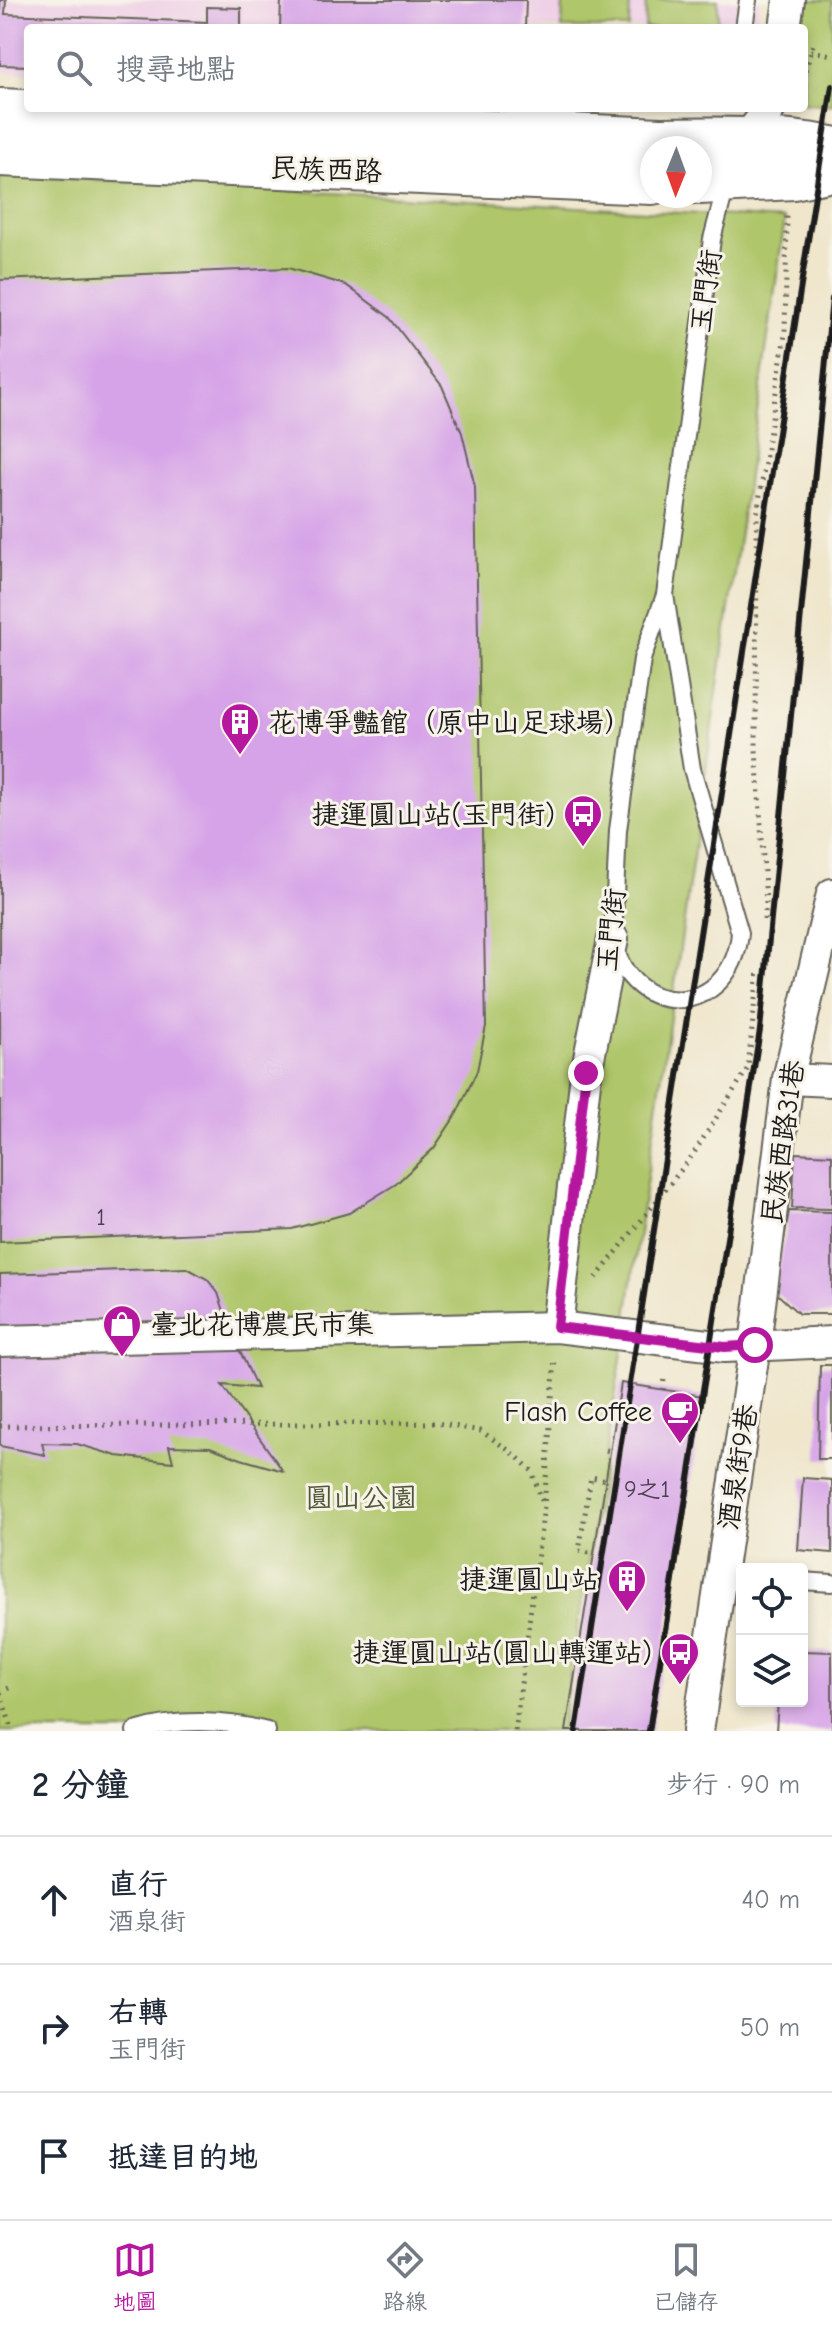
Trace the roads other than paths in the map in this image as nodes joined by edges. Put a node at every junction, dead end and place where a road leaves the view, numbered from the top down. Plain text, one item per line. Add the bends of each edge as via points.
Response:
1 (748, 0) edge
2 (789, 0) edge
3 (745, 24) edge
4 (786, 24) edge
5 (0, 111) edge
6 (736, 148) edge
7 (832, 149) edge
8 (0, 154) edge
9 (832, 169) edge
10 (640, 181) edge
11 (665, 595) junction
12 (832, 894) edge
13 (613, 939) junction
14 (788, 1079) junction
15 (832, 1081) edge
16 (557, 1327) junction
17 (0, 1341) edge
18 (832, 1342) edge
19 (755, 1345) junction
20 (732, 1575) edge
21 (808, 1581) edge
22 (832, 1583) edge
23 (135, 1731) edge
24 (267, 1731) edge
25 (698, 1731) edge

1 - 3 lane
2 - 4 street
5 - 6 street, 民族西路 via 661,140
6 - 7 street, 民族西路 via 795,142
6 - 9 street, 民族西路 via 793,177
6 - 11 lane, 玉門街 via 712,239
8 - 10 street, 民族西路
11 - 13 lane, 玉門街 via 642,659 618,830
11 - 13 lane via 692,769 737,915 739,951 721,982 689,999 671,999 653,995 631,980 616,957
12 - 14 street, 民族西路31巷
13 - 16 street, 玉門街 via 586,1073
14 - 15 street
14 - 19 street, 民族西路31巷
16 - 17 street
16 - 19 street via 725,1347
18 - 19 street
19 - 20 street, 酒泉街9巷
20 - 25 street, 酒泉街9巷
21 - 22 lane
23 - 24 lane via 189,1723

